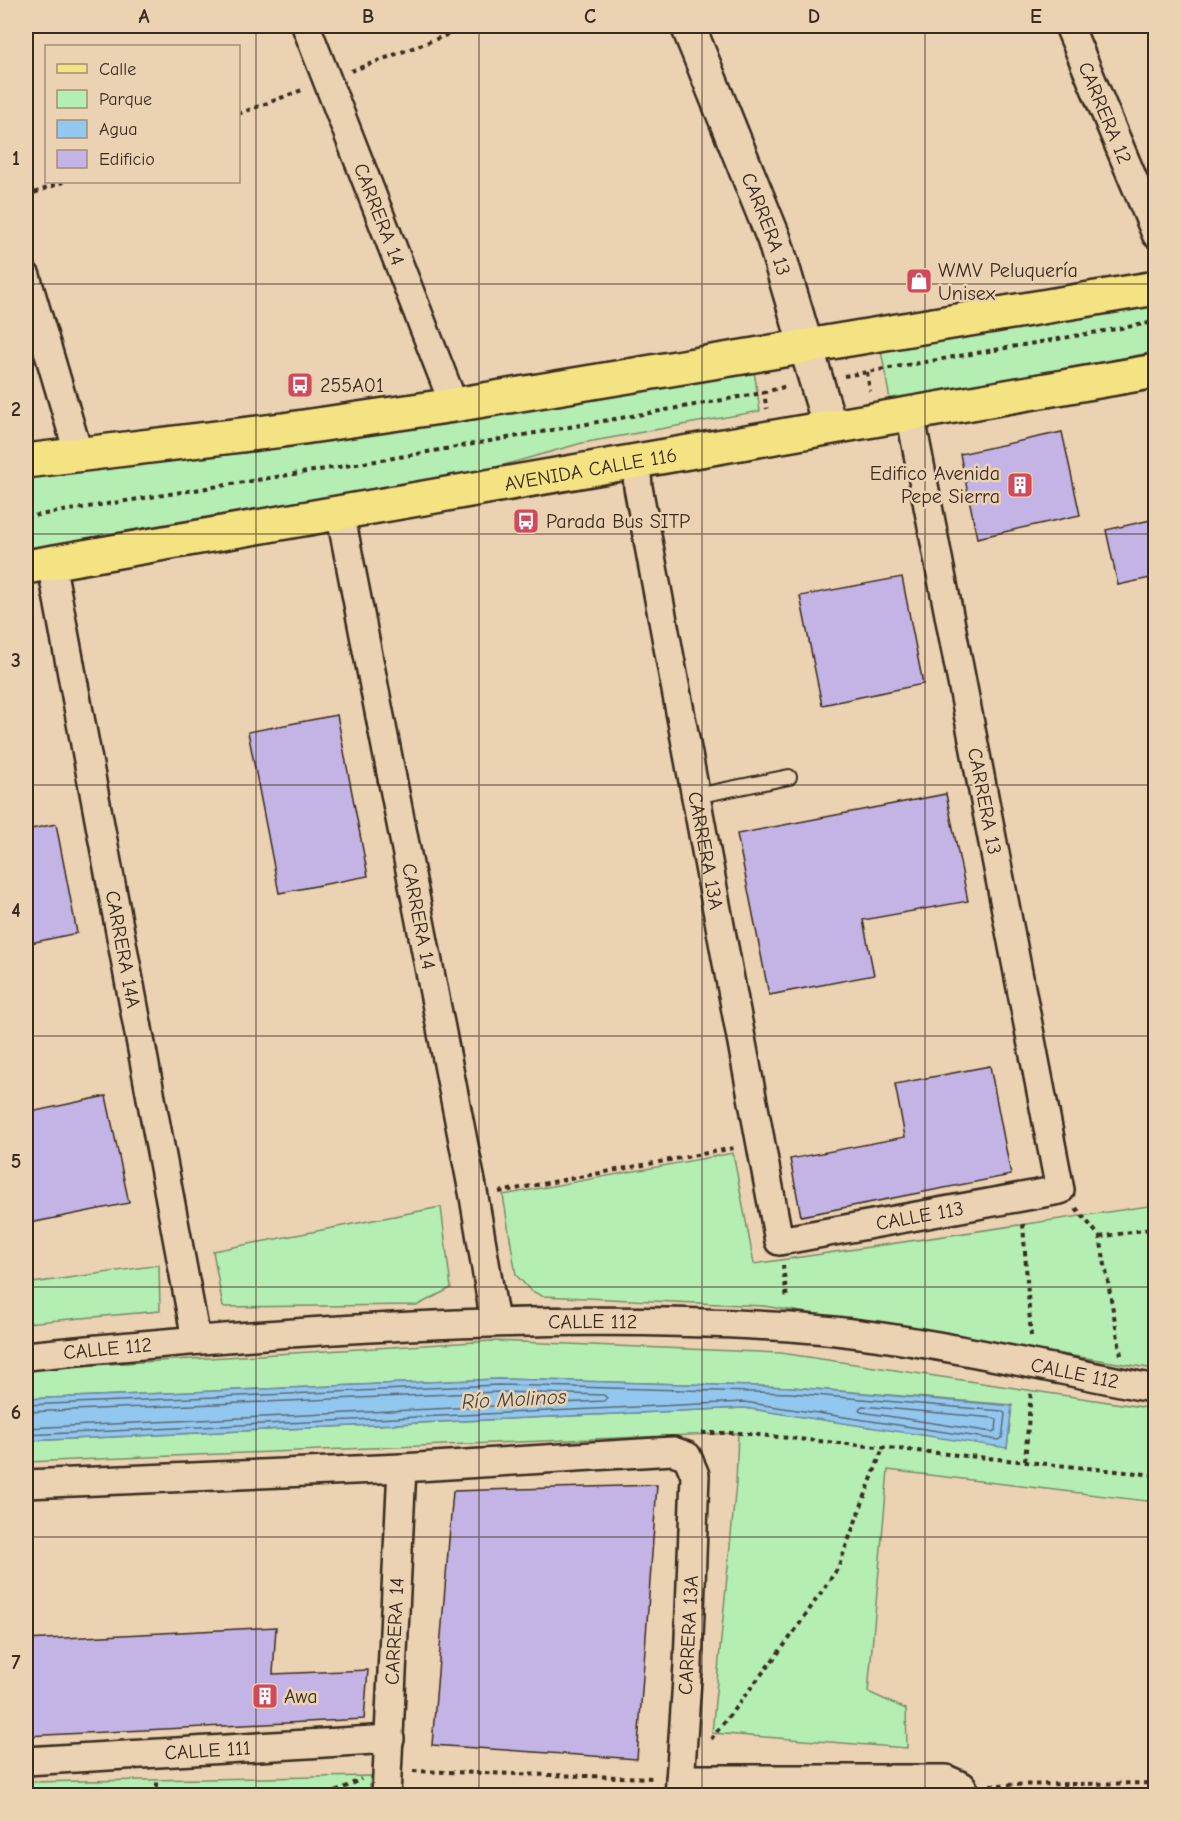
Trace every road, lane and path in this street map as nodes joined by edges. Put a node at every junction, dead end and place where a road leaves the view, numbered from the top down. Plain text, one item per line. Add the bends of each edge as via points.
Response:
1 (306, 26) edge
2 (688, 26) edge
3 (1069, 26) edge
4 (60, 183) edge
5 (26, 196) edge
6 (1155, 234) edge
7 (26, 276) edge
8 (1155, 288) edge
9 (1155, 322) edge
10 (807, 346) junction
11 (1155, 371) edge
12 (817, 381) junction
13 (454, 405) junction
14 (910, 413) junction
15 (830, 427) junction
16 (78, 452) junction
17 (26, 460) edge
18 (636, 461) junction
19 (340, 512) junction
20 (26, 517) edge
21 (38, 564) edge
22 (789, 777) dead end
23 (696, 796) junction
24 (761, 1143) junction
25 (1060, 1190) junction
26 (474, 1197) junction
27 (1021, 1197) junction
28 (1155, 1228) edge
29 (1100, 1237) junction
30 (779, 1241) junction
31 (495, 1322) junction
32 (791, 1327) junction
33 (196, 1339) junction
34 (26, 1356) edge
35 (1033, 1374) junction
36 (1126, 1383) junction
37 (1155, 1389) edge
38 (883, 1448) dead end
39 (1025, 1459) dead end
40 (402, 1468) junction
41 (26, 1484) edge
42 (390, 1739) junction
43 (709, 1741) dead end
44 (26, 1761) edge
45 (387, 1783) edge
46 (1155, 1783) edge
47 (679, 1787) edge
48 (964, 1791) edge

1 - 13 street, CARRERA 14
2 - 10 street, CARRERA 13 via 774,239
3 - 6 street, CARRERA 12
4 - 5 path
7 - 16 street
8 - 10 main road
9 - 12 path
10 - 12 street, CARRERA 13
10 - 13 main road
11 - 14 main road, AVENIDA CALLE 116
12 - 15 street, CARRERA 13
12 - 20 path via 388,459
13 - 16 main road via 283,430
14 - 15 main road, AVENIDA CALLE 116
14 - 25 street, CARRERA 13
15 - 18 main road, AVENIDA CALLE 116
16 - 17 main road
18 - 19 main road, AVENIDA CALLE 116
18 - 23 street, CARRERA 13A
19 - 21 main road, AVENIDA CALLE 116
19 - 26 street, CARRERA 14
21 - 33 street, CARRERA 14A
22 - 23 lane
23 - 24 street, CARRERA 13A
24 - 26 path
24 - 30 street, CARRERA 13A
25 - 27 street, CALLE 113
25 - 29 path
26 - 31 street, CARRERA 14
27 - 30 street, CALLE 113
27 - 35 path
28 - 29 path
29 - 36 path
30 - 32 path
31 - 32 street, CALLE 112 via 615,1320
31 - 33 street, CALLE 112
32 - 35 street, CALLE 112 via 890,1339
33 - 34 street, CALLE 112
35 - 36 street, CALLE 112
35 - 39 path
36 - 37 street, CALLE 112
38 - 43 path via 838,1568 789,1639
40 - 41 street
40 - 42 street, CARRERA 14
40 - 47 street, CARRERA 13A via 673,1451 687,1456 695,1475
42 - 44 street, CALLE 111
42 - 45 street, CARRERA 14
45 - 47 path
46 - 48 path
47 - 48 street via 946,1779

